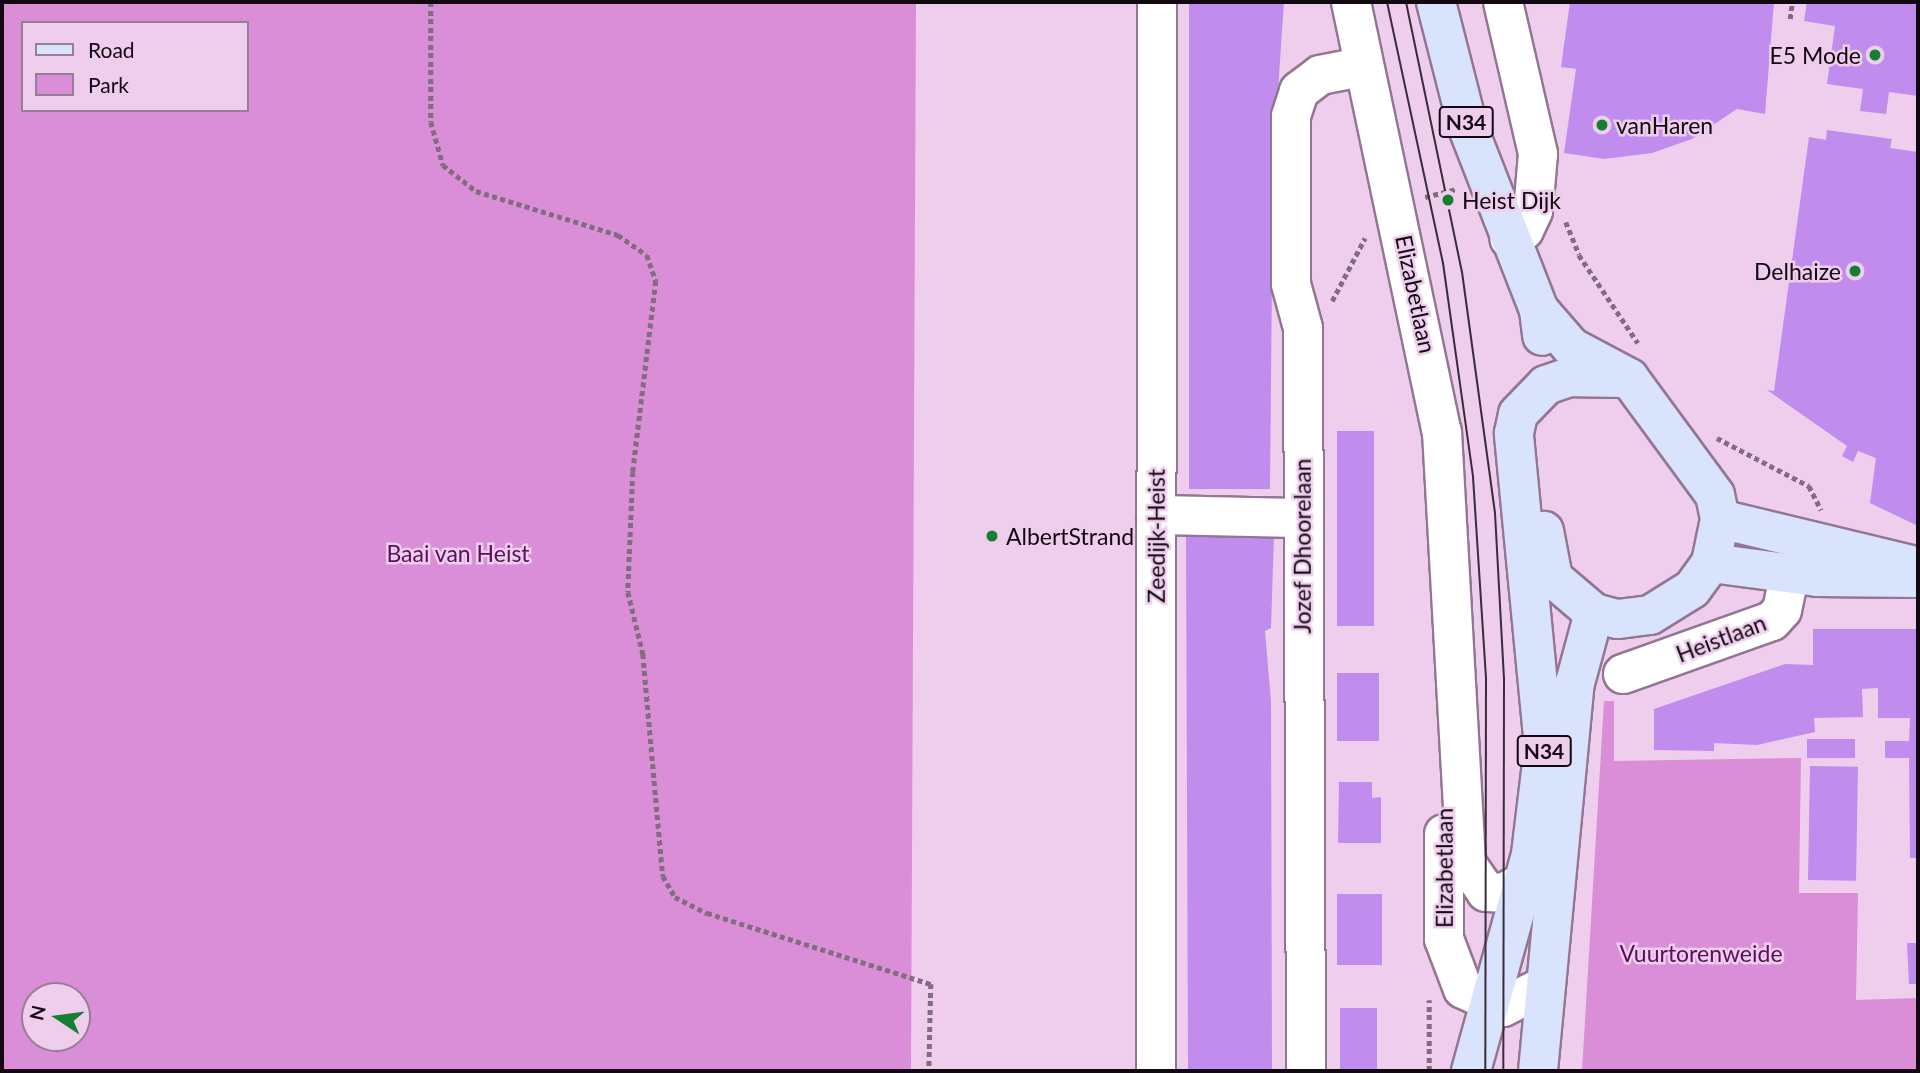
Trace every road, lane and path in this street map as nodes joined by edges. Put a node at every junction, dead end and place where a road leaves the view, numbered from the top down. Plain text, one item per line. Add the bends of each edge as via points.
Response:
1 (431, 2) edge
2 (1157, 2) edge
3 (1351, 2) edge
4 (1436, 2) edge
5 (1503, 2) edge
6 (1792, 2) edge
7 (1790, 19) dead end
8 (1361, 67) junction
9 (1454, 189) dead end
10 (1423, 197) dead end
11 (1561, 208) dead end
12 (1365, 237) dead end
13 (1509, 239) junction
14 (1539, 310) junction
15 (1327, 314) dead end
16 (1636, 363) junction
17 (1546, 385) junction
18 (1712, 432) dead end
19 (1517, 492) junction
20 (1156, 515) junction
21 (1301, 518) junction
22 (1720, 519) junction
23 (1822, 541) junction
24 (1711, 563) junction
25 (1918, 567) edge
26 (1790, 573) junction
27 (1918, 578) edge
28 (1451, 590) junction
29 (1594, 613) junction
30 (1623, 674) dead end
31 (1520, 884) junction
32 (1546, 985) junction
33 (1429, 989) dead end
34 (1485, 1004) junction
35 (929, 1071) edge
36 (1156, 1071) edge
37 (1306, 1071) edge
38 (1429, 1071) edge
39 (1471, 1071) edge
40 (1538, 1071) edge

1 - 35 path via 431,122 443,164 476,191 618,234 647,255 656,281 633,472 628,592 643,654 663,876 675,897 707,913 931,984
2 - 20 street, Zeedijk-Heist
3 - 8 street, Elizabetlaan
4 - 13 main road, N34 via 1468,128
5 - 13 street via 1538,154 1533,211 1524,230
6 - 7 path
8 - 21 street, Jozef Dhoorelaan via 1321,75 1299,91 1292,116 1291,284 1303,328
8 - 28 street, Elizabetlaan via 1430,354 1442,432
9 - 10 path
11 - 16 path via 1579,255
12 - 15 path
13 - 14 main road, N34
14 - 16 main road, N34 via 1572,347
14 - 17 main road, N34
16 - 17 main road
16 - 22 main road, N34 via 1715,495
17 - 19 main road, N34 via 1518,414
18 - 23 path via 1744,456 1809,486 1820,503
19 - 29 main road via 1539,507 1553,578
19 - 31 main road, N34 via 1544,747 1531,854
20 - 21 street
20 - 36 street, Zeedijk-Heist
21 - 37 street, Jozef Dhoorelaan
22 - 23 main road
22 - 24 main road
23 - 25 main road
24 - 26 main road
24 - 29 main road via 1671,606 1617,619
26 - 27 main road
26 - 30 street, Heistlaan via 1782,610 1772,621
28 - 31 street, Elizabetlaan via 1465,863 1486,892 1503,893
28 - 34 street, Elizabetlaan via 1444,939 1452,973
29 - 32 main road, N34 via 1575,683
31 - 34 main road, N34
32 - 34 street via 1523,1002
32 - 40 main road, N34
33 - 38 path
34 - 39 main road, N34

